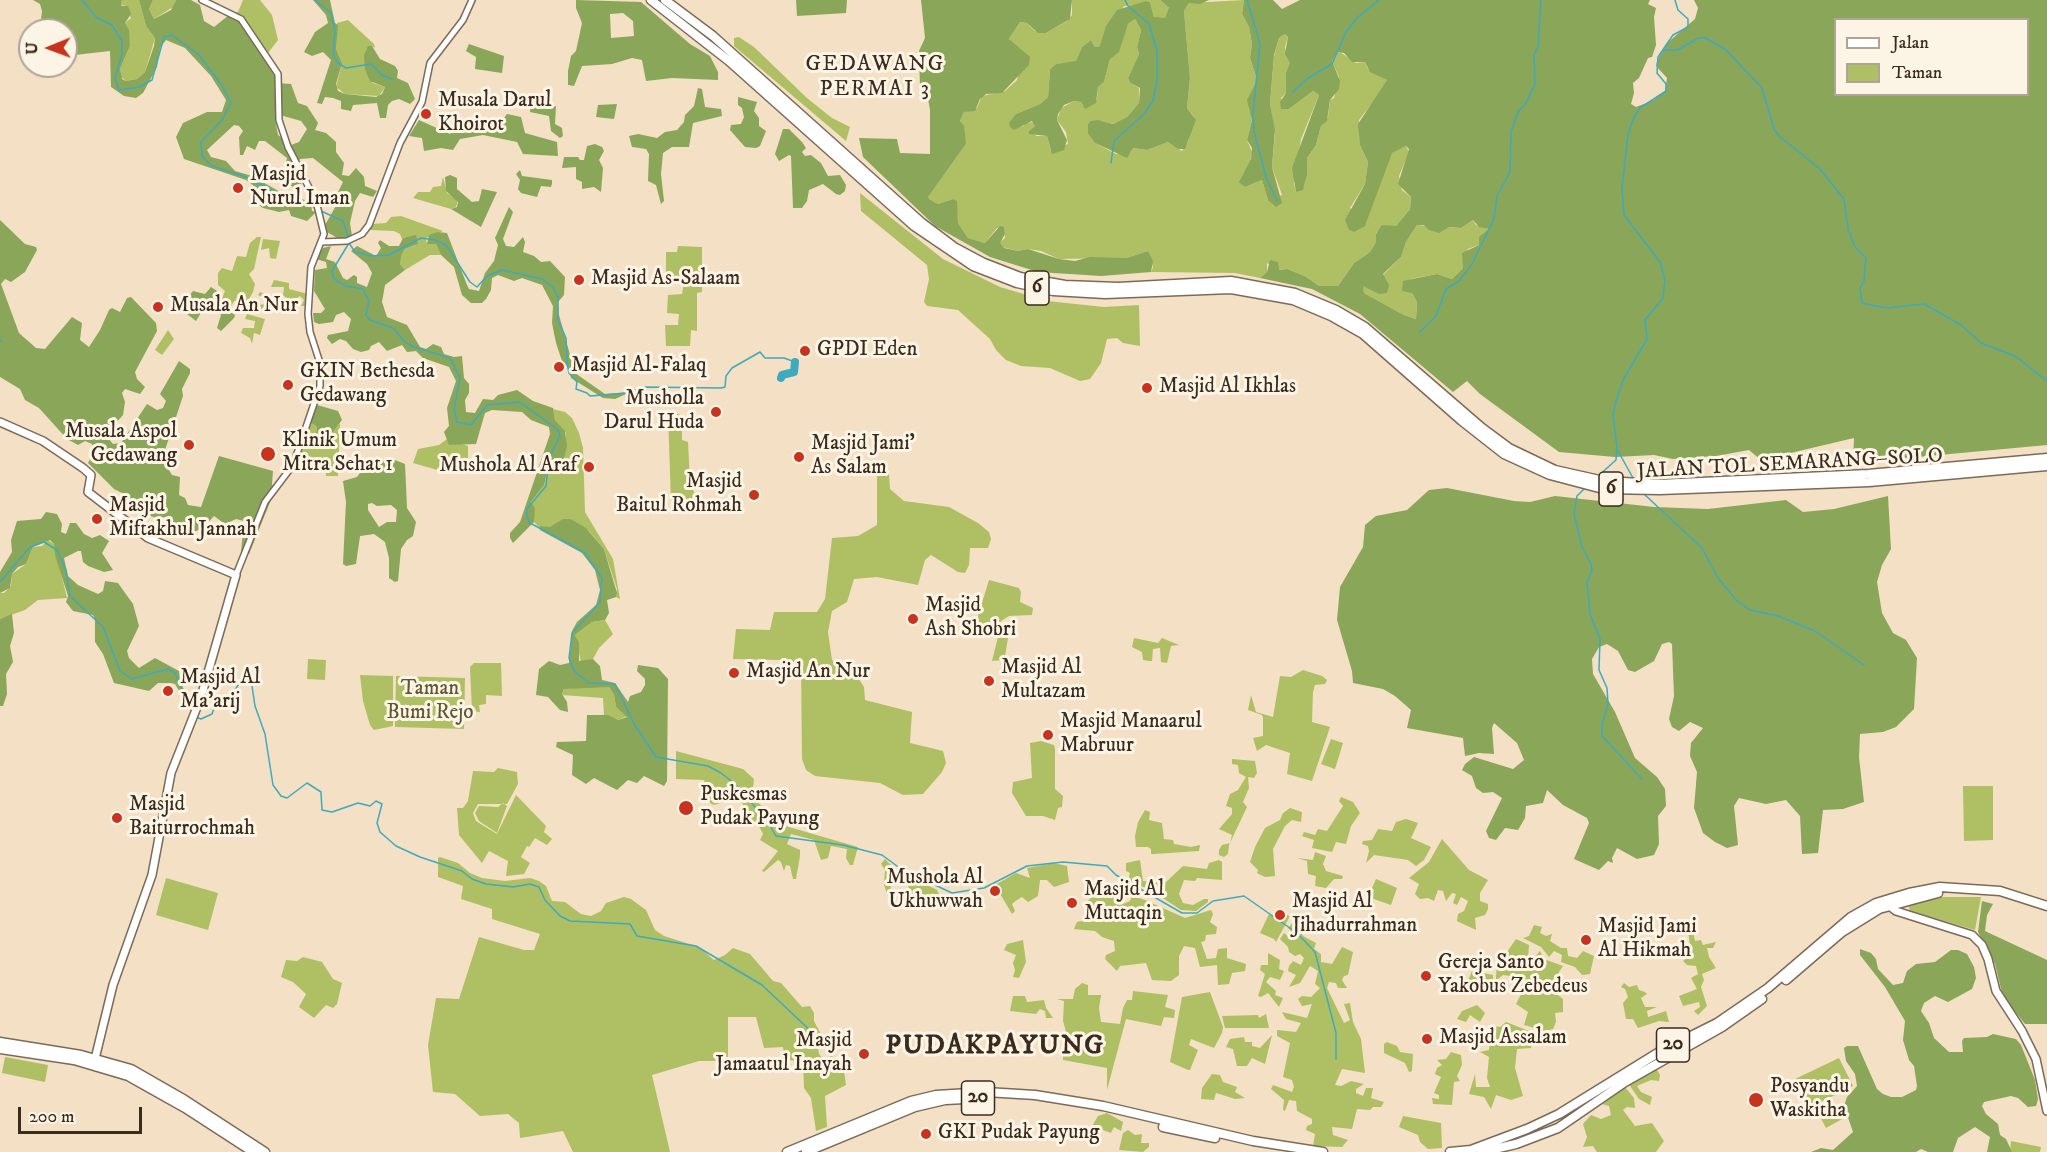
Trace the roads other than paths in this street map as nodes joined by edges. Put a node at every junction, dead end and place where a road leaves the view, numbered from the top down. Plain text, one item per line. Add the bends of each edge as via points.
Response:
1 (202, 0) edge
2 (472, 0) edge
3 (651, 0) edge
4 (665, 0) edge
5 (322, 242) junction
6 (0, 422) edge
7 (1479, 430) junction
8 (2047, 458) edge
9 (2047, 466) edge
10 (1761, 483) junction
11 (236, 575) junction
12 (1907, 896) junction
13 (1882, 904) junction
14 (2047, 906) edge
15 (2047, 912) edge
16 (1908, 914) junction
17 (0, 1042) edge
18 (0, 1049) edge
19 (95, 1062) junction
20 (2047, 1111) edge
21 (1559, 1114) junction
22 (1545, 1120) junction
23 (1565, 1124) junction
24 (1550, 1131) junction
25 (1311, 1151) edge
26 (253, 1152) edge
27 (265, 1152) edge
28 (787, 1152) edge
29 (806, 1152) edge
30 (1286, 1152) edge
31 (1323, 1152) edge
32 (1450, 1152) edge
33 (1482, 1152) edge

1 - 5 street via 241,19 278,74 279,120 288,147 316,201 324,234
2 - 5 street via 463,20 430,63 422,102 400,142 369,225 349,240
3 - 7 highway, JALAN TOL SEMARANG–SOLO / 6 via 729,61 914,226 974,266 1017,283 1053,291 1106,294 1231,289 1293,300 1363,334
4 - 7 highway, JALAN TOL SEMARANG–SOLO / 6 via 713,36 922,223 984,263 1020,277 1065,285 1118,287 1231,281 1295,293 1365,327
5 - 11 street via 311,267 308,314 321,367 318,392 293,465 265,502
6 - 11 main road via 43,441 83,468 91,475 88,492 148,538
7 - 10 highway, JALAN TOL SEMARANG–SOLO / 6 via 1504,454 1525,465 1594,487 1630,491
8 - 10 highway, JALAN TOL SEMARANG–SOLO / 6
9 - 10 highway, JALAN TOL SEMARANG–SOLO / 6 via 1912,479
11 - 19 main road via 196,709 171,773 152,875 113,985
12 - 13 highway, 20
12 - 14 highway, 20 via 1940,887 1979,888
12 - 15 highway, 20 via 1981,894
12 - 16 main road
13 - 16 main road
13 - 21 highway, 20 via 1841,925 1740,1008 1626,1071
13 - 23 highway, 20 via 1743,1014 1625,1082
16 - 20 main road via 1972,935 1982,945 1996,991 2036,1059
17 - 19 highway
18 - 19 highway
19 - 26 highway via 185,1108
19 - 27 highway via 143,1075
21 - 22 highway, 20
21 - 23 highway via 1557,1120
22 - 24 highway via 1553,1125
22 - 32 highway, 20 via 1508,1138
23 - 24 highway, 20
24 - 33 highway, 20
25 - 28 highway, 20 via 1103,1106 1035,1095 970,1092 911,1101
25 - 31 highway, 20
29 - 30 highway, 20 via 915,1107 945,1100 997,1097 1094,1109

